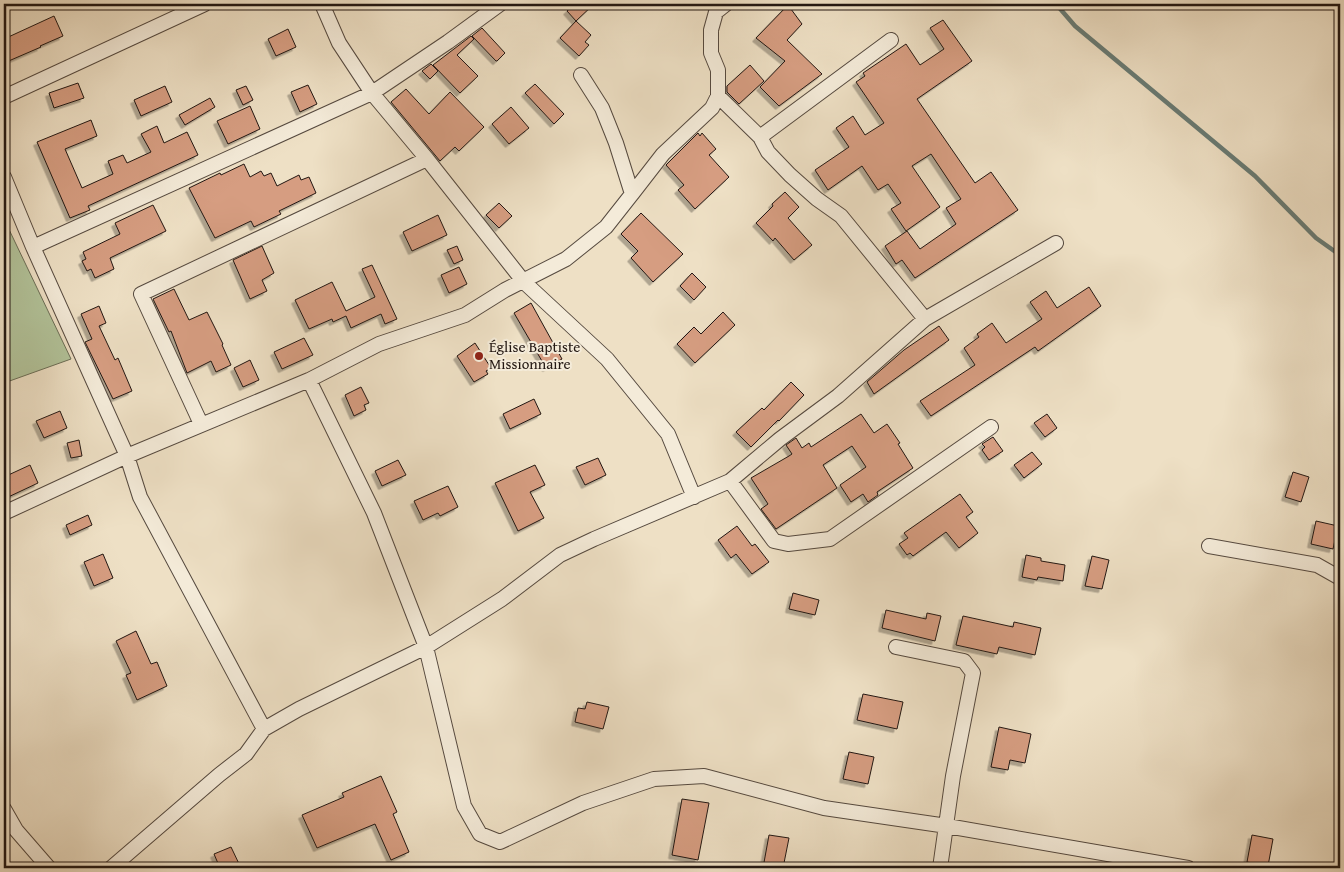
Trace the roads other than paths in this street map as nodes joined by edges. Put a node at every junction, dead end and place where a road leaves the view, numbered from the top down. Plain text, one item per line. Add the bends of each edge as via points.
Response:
1 (205, 4) edge
2 (322, 4) edge
3 (500, 4) edge
4 (726, 4) edge
5 (891, 40) dead end
6 (581, 75) dead end
7 (372, 93) junction
8 (718, 96) junction
9 (4, 97) edge
10 (760, 137) junction
11 (427, 158) junction
12 (4, 177) edge
13 (632, 194) junction
14 (1056, 243) dead end
15 (33, 247) junction
16 (524, 282) junction
17 (925, 318) junction
18 (309, 380) junction
19 (201, 424) junction
20 (991, 427) dead end
21 (127, 456) junction
22 (730, 481) junction
23 (694, 497) junction
24 (4, 513) edge
25 (1209, 546) dead end
26 (1340, 578) edge
27 (426, 647) junction
28 (896, 647) dead end
29 (264, 729) junction
30 (4, 809) edge
31 (947, 826) junction
32 (49, 868) edge
33 (111, 868) edge
34 (940, 868) edge
35 (1188, 868) edge

1 - 9 street
2 - 7 street via 338,43
3 - 7 street
4 - 8 street via 716,12 711,30 711,53 718,70
5 - 10 street
6 - 13 street via 602,108
7 - 11 street
7 - 15 street
8 - 10 street
8 - 13 street via 712,108 663,154
10 - 17 street via 768,152 790,174 841,216
11 - 16 street
11 - 19 street via 141,294
12 - 15 street
13 - 16 street via 606,227 586,244
14 - 17 street
15 - 21 street
16 - 18 street via 465,315 379,344
16 - 23 street via 606,359 662,426
17 - 22 street via 838,396
18 - 19 street
18 - 27 street via 374,513
19 - 21 street
20 - 22 street via 830,539 788,544 774,541
21 - 24 street
21 - 29 street via 140,497
22 - 23 street
23 - 27 street via 560,555 502,599
25 - 26 street via 1317,565
27 - 29 street
27 - 31 street via 464,806 480,834 500,842 584,803 654,780 704,776 824,808
28 - 31 street via 964,661 973,674 953,776
29 - 33 street via 246,754
30 - 32 street via 16,830
31 - 34 street
31 - 35 street

